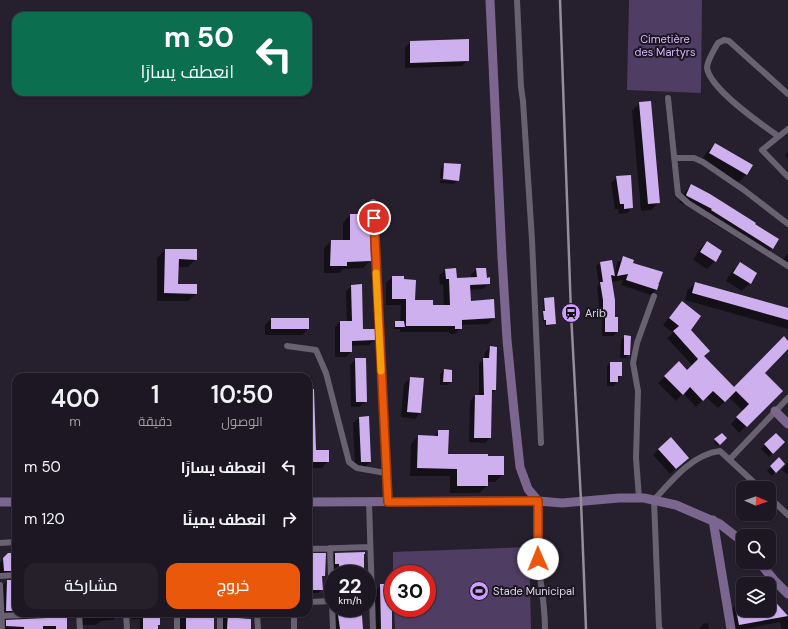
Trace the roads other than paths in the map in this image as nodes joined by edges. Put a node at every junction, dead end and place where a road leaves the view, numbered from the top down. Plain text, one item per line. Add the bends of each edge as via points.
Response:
1 (490, 0) edge
2 (517, 0) edge
3 (788, 94) edge
4 (668, 98) dead end
5 (788, 129) edge
6 (778, 136) junction
7 (674, 158) junction
8 (788, 177) edge
9 (373, 202) dead end
10 (788, 224) edge
11 (788, 266) edge
12 (654, 296) dead end
13 (287, 346) dead end
14 (788, 398) edge
15 (775, 411) junction
16 (788, 424) edge
17 (541, 443) dead end
18 (730, 459) junction
19 (386, 473) junction
20 (753, 481) edge
21 (639, 498) junction
22 (654, 500) junction
23 (538, 501) junction
24 (0, 502) edge
25 (12, 502) edge
26 (312, 502) edge
27 (369, 502) junction
28 (388, 502) junction
29 (776, 504) edge
30 (788, 515) edge
31 (713, 520) junction
32 (736, 537) edge
33 (12, 542) edge
34 (0, 543) edge
35 (370, 547) junction
36 (330, 548) junction
37 (312, 549) edge
38 (331, 565) edge
39 (370, 565) edge
40 (765, 569) edge
41 (12, 575) edge
42 (0, 576) edge
43 (0, 585) edge
44 (788, 594) edge
45 (324, 601) edge
46 (312, 602) edge
47 (12, 615) edge
48 (1, 616) junction
49 (80, 617) edge
50 (126, 617) edge
51 (177, 617) edge
52 (220, 617) edge
53 (257, 617) edge
54 (294, 617) edge
55 (333, 617) edge
56 (371, 617) edge
57 (2, 629) edge
58 (80, 629) edge
59 (127, 629) edge
60 (177, 629) edge
61 (220, 629) edge
62 (258, 629) edge
63 (294, 629) edge
64 (333, 629) edge
65 (373, 629) edge
66 (545, 629) edge
67 (660, 629) edge
68 (731, 629) edge

1 - 23 main road via 507,340 520,467 528,489
2 - 17 street
3 - 6 street via 728,41 718,43 708,64 710,76 741,109
4 - 7 street
5 - 6 street
6 - 8 street via 762,150
7 - 10 street via 694,158 703,162
7 - 11 street via 678,194 688,204
9 - 19 street
12 - 21 street via 637,343 633,363 638,391 636,458
13 - 19 street via 316,350 326,373 349,462 357,468
14 - 15 street
15 - 16 main road
15 - 18 street
18 - 20 street
18 - 22 street via 720,451 710,452 693,462
19 - 28 street
21 - 22 main road
21 - 23 main road via 562,503
22 - 31 main road via 676,504
22 - 67 street
23 - 28 main road
23 - 66 street via 538,555
24 - 25 main road
26 - 27 main road
27 - 28 main road
27 - 35 street
29 - 30 street
31 - 32 main road
31 - 68 main road
33 - 34 street
35 - 36 street
35 - 39 street
36 - 37 street
36 - 38 street
40 - 44 main road
41 - 42 street
43 - 48 street
45 - 46 street
47 - 48 street
48 - 57 street
49 - 58 street
50 - 59 street
51 - 60 street
52 - 61 street
53 - 62 street
54 - 63 street
55 - 64 street
56 - 65 street

